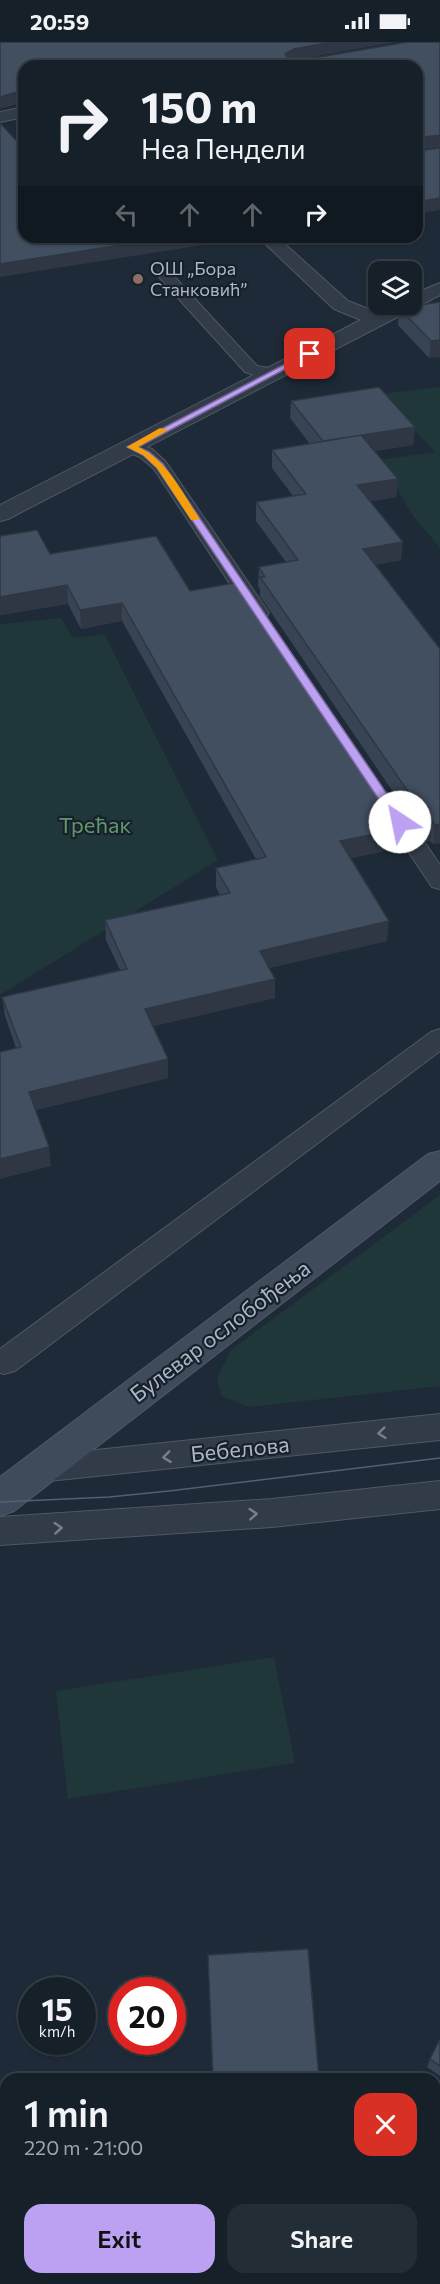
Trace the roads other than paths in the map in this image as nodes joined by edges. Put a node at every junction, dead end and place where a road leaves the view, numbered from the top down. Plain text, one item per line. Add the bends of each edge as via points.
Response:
1 (18, 113) edge
2 (0, 117) edge
3 (274, 243) edge
4 (164, 274) dead end
5 (440, 288) edge
6 (422, 297) edge
7 (385, 315) edge
8 (376, 320) junction
9 (275, 373) junction
10 (131, 447) junction
11 (6, 509) edge
12 (267, 624) edge
13 (373, 783) edge
14 (440, 882) edge
15 (440, 1038) edge
16 (440, 1164) edge
17 (4, 1362) dead end
18 (440, 1427) edge
19 (39, 1469) junction
20 (440, 1494) edge
21 (0, 1499) edge
22 (0, 1531) edge

1 - 2 street
3 - 8 street via 341,305
4 - 9 lane via 252,369
5 - 6 street
7 - 8 street
8 - 9 street
9 - 10 street
10 - 11 street
10 - 12 lane via 146,453 160,466
13 - 14 lane
15 - 17 lane
16 - 19 main road, Булевар ослобођења
18 -> 19 lane, Бебелова
19 - 21 main road, Булевар ослобођења
22 -> 20 lane via 272,1513

